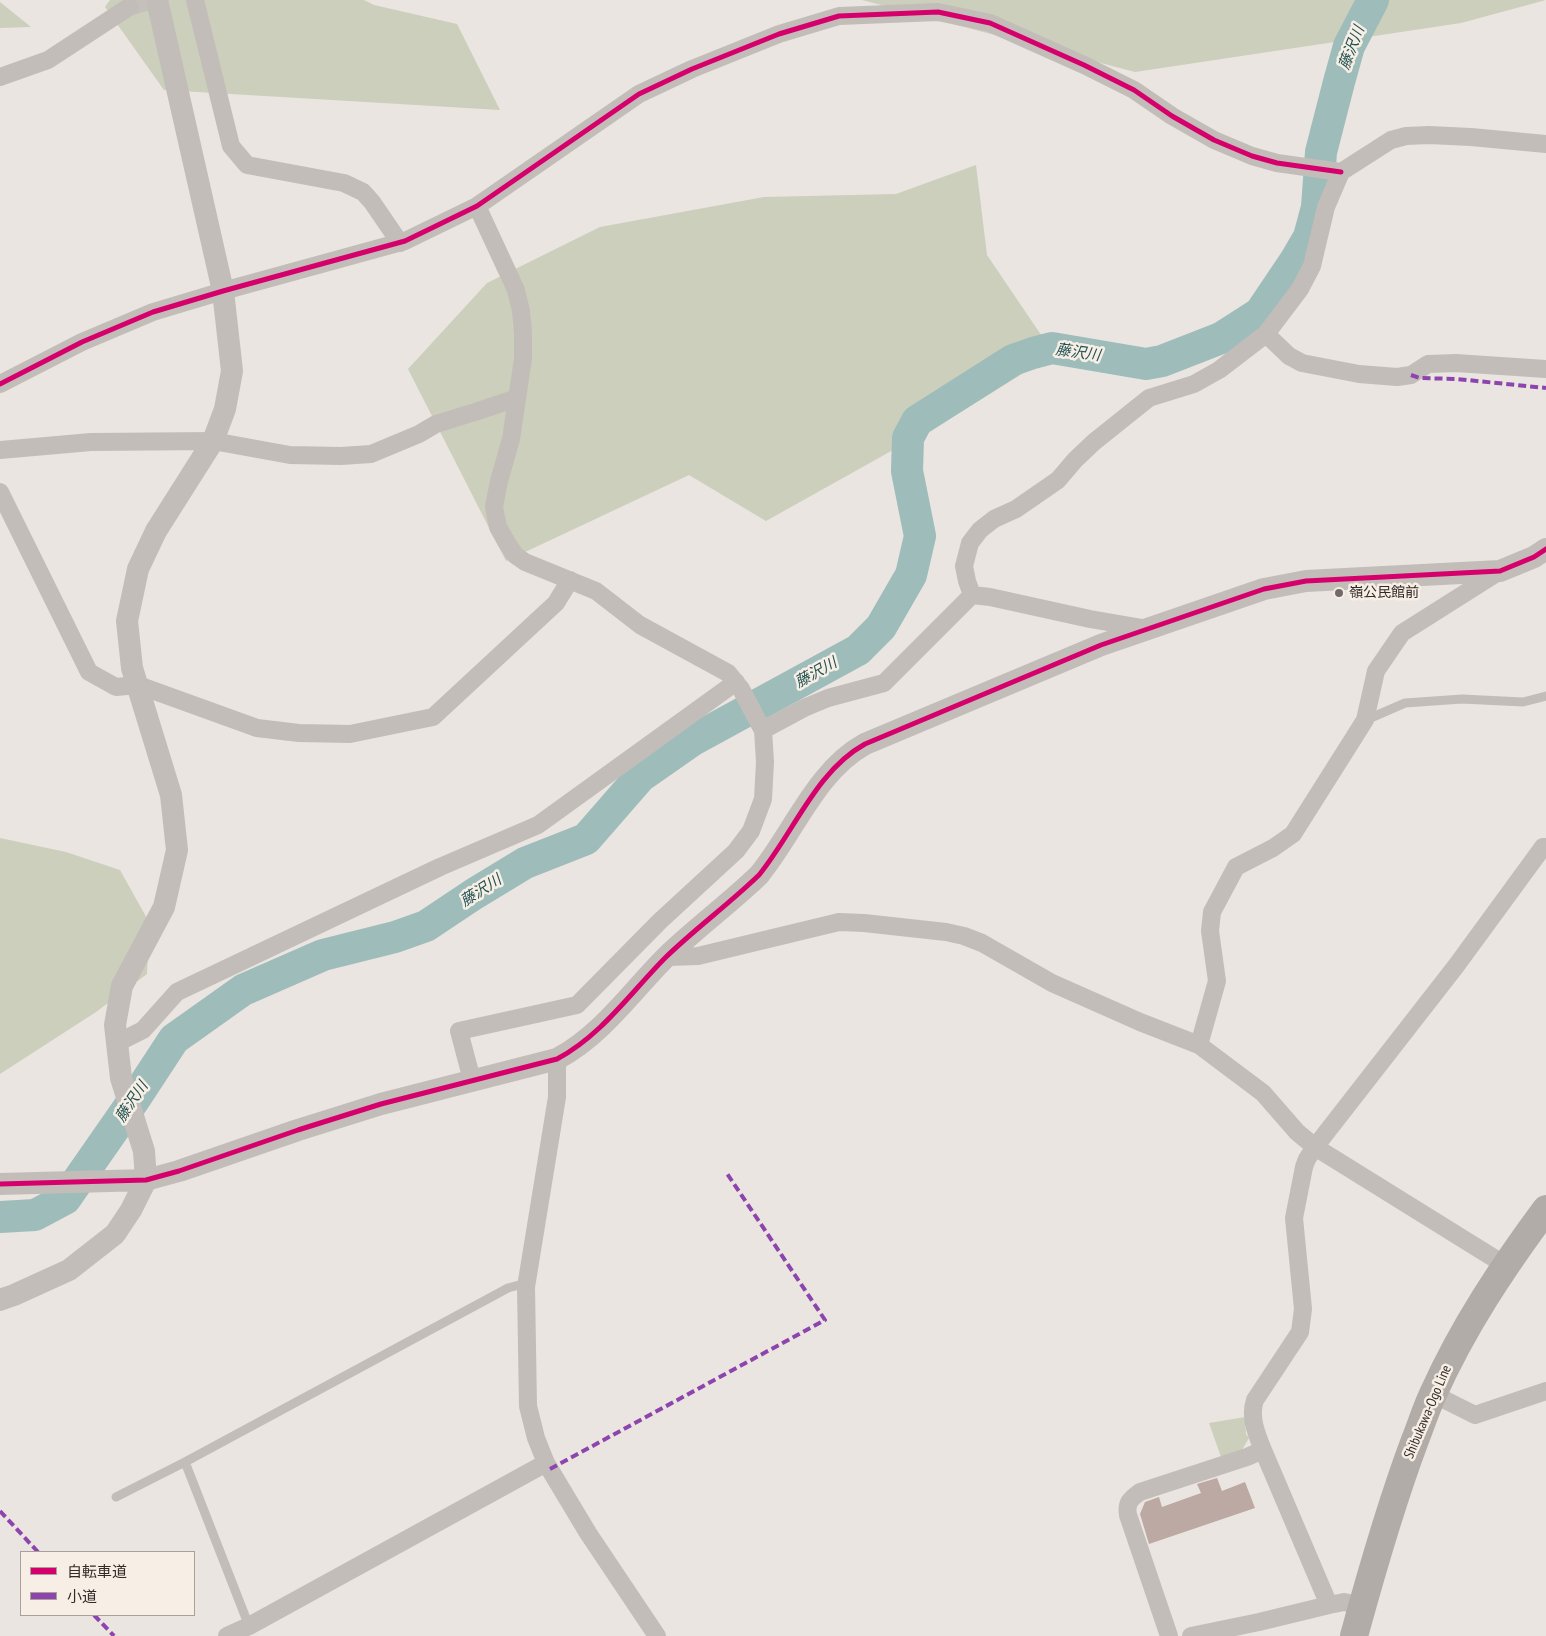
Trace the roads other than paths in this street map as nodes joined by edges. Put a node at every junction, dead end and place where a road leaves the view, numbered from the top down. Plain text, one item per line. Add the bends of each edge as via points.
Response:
1 (157, 0) edge
2 (195, 0) edge
3 (936, 6) edge
4 (129, 7) tunnel mouth
5 (0, 77) edge
6 (1546, 144) edge
7 (1341, 172) junction
8 (477, 206) junction
9 (400, 242) junction
10 (223, 291) junction
11 (1266, 334) junction
12 (1546, 369) edge
13 (0, 384) edge
14 (517, 398) junction
15 (213, 441) junction
16 (0, 450) edge
17 (0, 492) edge
18 (1546, 549) edge
19 (1500, 571) junction
20 (570, 580) junction
21 (972, 594) junction
22 (1148, 629) junction
23 (138, 685) junction
24 (738, 686) junction
25 (1546, 696) edge
26 (1366, 720) junction
27 (762, 728) junction
28 (1546, 847) edge
29 (667, 957) junction
30 (117, 1043) junction
31 (1199, 1045) junction
32 (557, 1059) junction
33 (472, 1080) junction
34 (1315, 1147) junction
35 (146, 1180) junction
36 (0, 1184) edge
37 (1546, 1209) edge
38 (1505, 1265) junction
39 (526, 1287) junction
40 (0, 1300) edge
41 (1546, 1391) edge
42 (1433, 1394) junction
43 (1263, 1450) junction
44 (186, 1462) junction
45 (546, 1463) junction
46 (116, 1497) dead end
47 (1329, 1604) junction
48 (1362, 1606) junction
49 (249, 1626) junction
50 (227, 1636) edge
51 (656, 1636) edge
52 (1169, 1636) edge
53 (1191, 1636) edge
54 (1354, 1636) edge

1 - 10 street
2 - 9 street via 231,146 247,165 344,183 363,192
3 - 7 street via 990,23 1084,65 1134,90 1214,140 1252,156
3 - 8 street via 839,16 779,34 692,69 639,94
4 - 5 street via 48,60
6 - 7 street via 1406,136 1391,140
7 - 11 street via 1326,207 1312,266
8 - 9 street
8 - 14 street via 516,290 521,311 523,359
9 - 10 street
10 - 13 street via 153,312 82,342
10 - 15 street via 232,371 225,408
11 - 12 street via 1302,364 1359,374 1404,376 1428,364 1451,363
11 - 21 street via 1219,370 1194,384 1149,398 1094,442 1058,480 980,530 970,543 964,566
14 - 15 street via 436,424 371,454 290,455
14 - 20 street via 511,439 494,507 498,527 515,556
15 - 16 street via 91,442
15 - 23 street via 156,530 138,569 128,621 132,668
17 - 23 street via 89,672 116,687
18 - 19 street
19 - 22 street via 1306,581 1264,589
19 - 26 street via 1402,633 1376,671
20 - 23 street via 556,603 433,717 350,734 299,733 256,728
20 - 24 street via 596,591 640,626 728,673
21 - 22 street
21 - 27 street via 884,683 828,698
22 - 29 street via 1092,648 854,750 834,766 759,875
23 - 30 street via 171,795 177,850 164,906 122,986 115,1025
24 - 27 street
24 - 30 street via 538,825 440,867 178,992 143,1030
25 - 26 lane via 1522,702 1462,699 1405,703
26 - 31 street via 1293,834 1236,867 1212,912 1210,931 1217,981
27 - 33 street via 765,762 763,799 750,831 736,851 660,921 577,1005 459,1031
28 - 34 street
29 - 31 street via 698,956 839,922 946,932 982,943 1052,983
29 - 32 street via 599,1029
30 - 35 street via 121,1078 138,1130
31 - 34 street via 1263,1093 1297,1132
32 - 33 street
32 - 39 street via 557,1097
33 - 35 street via 381,1104
34 - 38 street
34 - 43 street via 1304,1167 1294,1218 1303,1309 1300,1332 1253,1405 1254,1427
35 - 36 street
35 - 40 street via 115,1234 68,1270
37 - 38 main road, Shibukawa-Ogo Line
38 - 42 main road, Shibukawa-Ogo Line via 1463,1334
39 - 44 lane via 508,1288
39 - 45 street via 528,1406
41 - 42 street via 1476,1416
42 - 48 main road, Shibukawa-Ogo Line via 1398,1488
43 - 47 street
43 - 52 street via 1140,1492 1131,1498 1127,1506 1128,1515
44 - 46 lane
44 - 49 lane
45 - 49 street
45 - 51 street
47 - 48 street via 1344,1602
47 - 53 street via 1258,1626
48 - 54 main road, Shibukawa-Ogo Line
49 - 50 street

